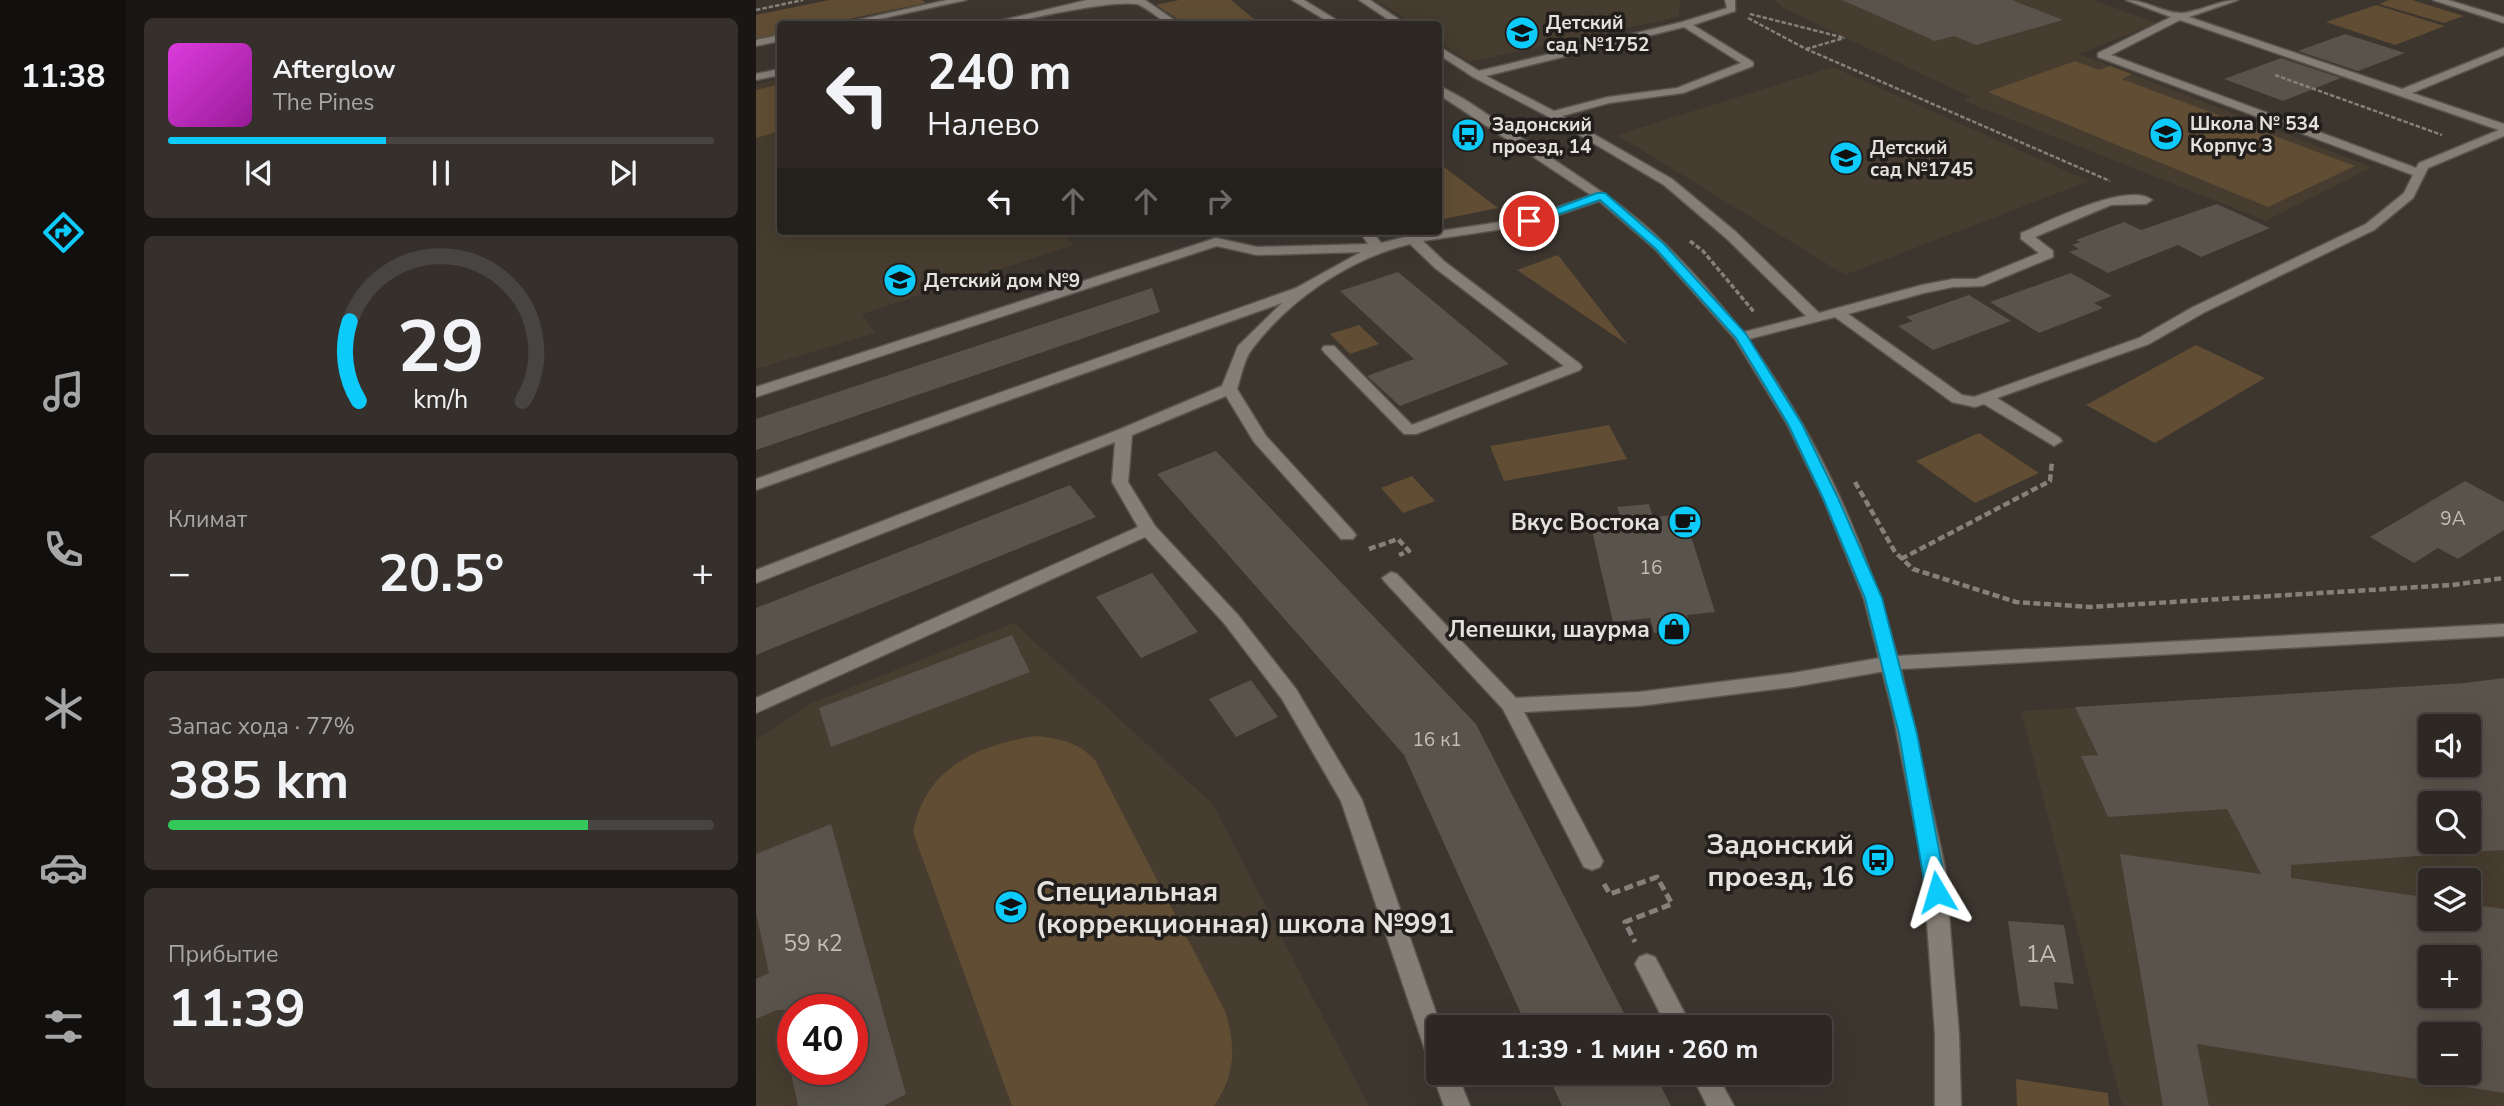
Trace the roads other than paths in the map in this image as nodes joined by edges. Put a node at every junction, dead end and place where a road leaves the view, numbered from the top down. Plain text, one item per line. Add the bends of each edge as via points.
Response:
1 (961, 0) edge
2 (1139, 0) edge
3 (1297, 0) edge
4 (1364, 0) edge
5 (2131, 0) edge
6 (2233, 0) edge
7 (2438, 0) edge
8 (1087, 1) edge
9 (937, 2) edge
10 (1731, 5) edge
11 (2179, 17) junction
12 (2504, 20) edge
13 (858, 21) edge
14 (1013, 21) edge
15 (1170, 21) edge
16 (1333, 21) edge
17 (1396, 21) edge
18 (1685, 24) junction
19 (777, 39) edge
20 (756, 43) edge
21 (2504, 51) edge
22 (1442, 52) edge
23 (777, 73) edge
24 (1478, 75) junction
25 (756, 77) edge
26 (1442, 92) edge
27 (2402, 93) junction
28 (1553, 115) junction
29 (2504, 130) edge
30 (2419, 173) junction
31 (1601, 196) junction
32 (2146, 200) road end
33 (1442, 234) edge
34 (1368, 235) edge
35 (1439, 235) edge
36 (1215, 237) edge
37 (1413, 239) junction
38 (1378, 248) junction
39 (1301, 291) junction
40 (1837, 313) junction
41 (1816, 318) junction
42 (1741, 337) junction
43 (1329, 349) dead end
44 (1229, 389) junction
45 (756, 392) edge
46 (1986, 398) junction
47 (1124, 433) junction
48 (2053, 441) road end
49 (756, 485) edge
50 (1148, 529) junction
51 (1347, 536) road end
52 (756, 577) edge
53 (1391, 578) road end
54 (2504, 630) edge
55 (1891, 663) junction
56 (1511, 705) junction
57 (756, 706) edge
58 (1592, 860) road end
59 (1647, 964) road end
60 (1674, 1015) edge
61 (1426, 1018) edge
62 (1449, 1085) edge
63 (1710, 1085) edge
64 (1457, 1106) edge
65 (1721, 1106) edge
66 (1948, 1106) edge

1 - 9 street
2 - 8 street
2 - 15 street
3 - 16 street
4 - 17 street
5 - 11 street
6 - 11 street
7 - 12 street
8 - 14 street via 1049,16
9 - 13 street
10 - 18 street
11 - 27 street
11 - 30 street via 2102,55
18 - 24 street
18 - 28 street via 1749,64 1679,91 1608,100
19 - 20 street
21 - 27 street
22 - 24 street
23 - 25 street
24 - 28 street
26 - 31 street
27 - 29 street
28 - 41 street via 1668,182 1731,235
29 - 30 street via 2423,166
30 - 46 street via 2409,195 2370,227 2144,341
31 - 33 street via 1529,221
31 - 42 street via 1660,246
32 - 40 street via 2109,201 2026,236 2048,254 1978,283 1922,289
34 - 38 street
35 - 37 street
36 - 38 street via 1257,251
36 - 45 street
37 - 38 street
37 - 43 street via 1440,265 1576,367 1410,431
38 - 39 street
39 - 44 street via 1243,349
39 - 49 street
40 - 41 street
40 - 46 street via 1957,399 1975,402
41 - 42 street
42 - 55 street via 1795,424 1831,498 1873,598
44 - 47 street
44 - 51 street via 1260,439
46 - 48 street
47 - 50 street via 1120,482
47 - 52 street
50 - 57 street
50 - 61 street via 1231,619 1289,694 1351,800
53 - 56 street
54 - 55 street
55 - 56 street via 1639,699
55 - 66 street via 1934,867 1947,1021
56 - 58 street
59 - 60 street
62 - 64 street
63 - 65 street

